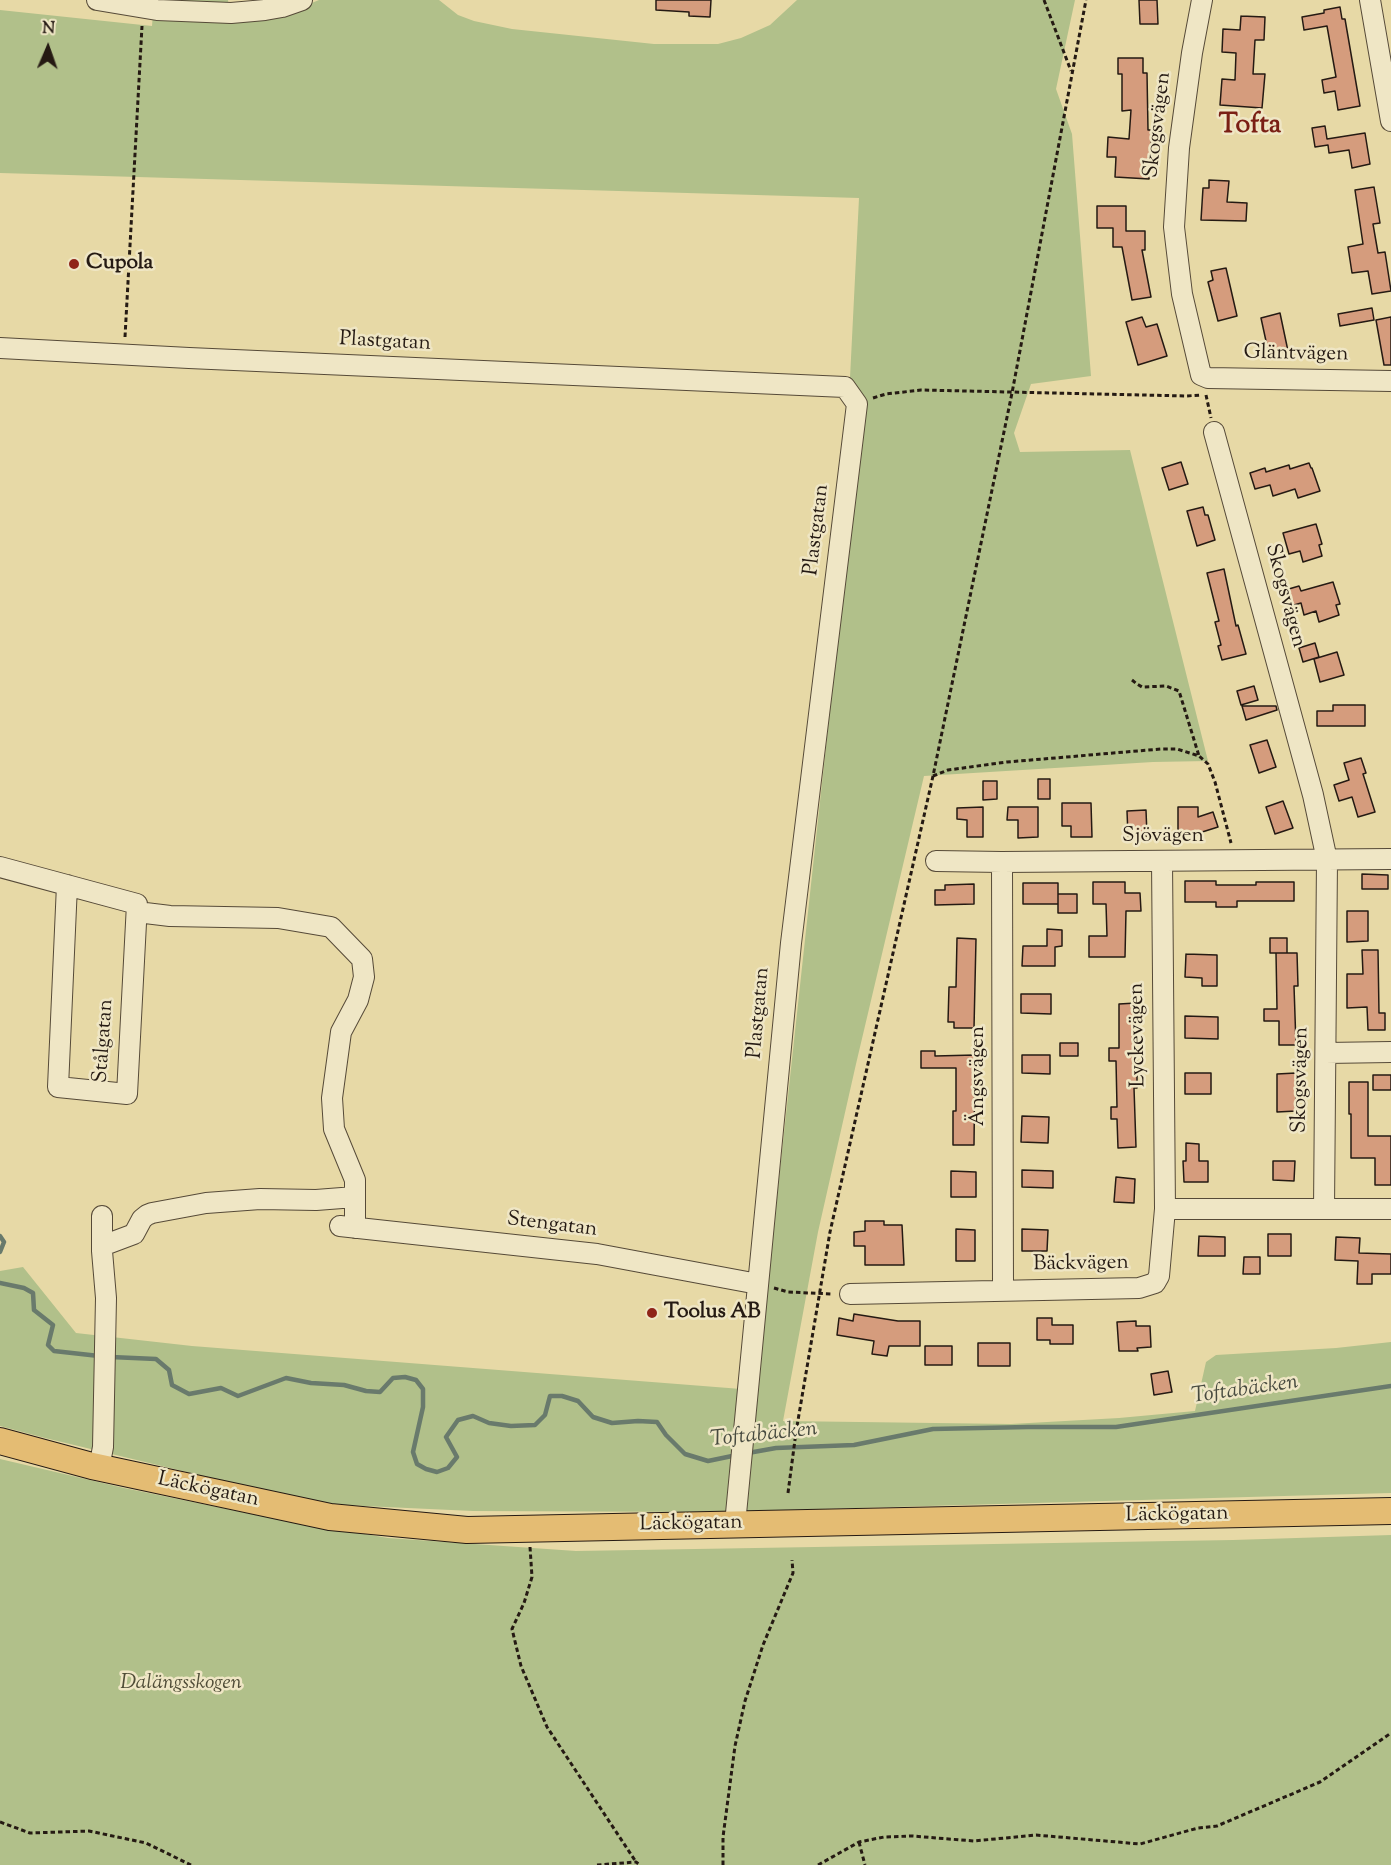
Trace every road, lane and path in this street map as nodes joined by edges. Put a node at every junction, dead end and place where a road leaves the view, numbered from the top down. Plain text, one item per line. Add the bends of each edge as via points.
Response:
1 (97, 0) edge
2 (302, 0) edge
3 (1044, 0) edge
4 (1086, 0) edge
5 (1202, 0) edge
6 (1370, 0) edge
7 (143, 8) junction
8 (1072, 74) junction
9 (1391, 121) edge
10 (0, 348) edge
11 (124, 355) junction
12 (1391, 381) edge
13 (1204, 385) junction
14 (1012, 393) junction
15 (857, 404) junction
16 (1214, 432) joint
17 (1132, 680) dead end
18 (1199, 756) junction
19 (933, 776) junction
20 (1391, 859) edge
21 (1235, 860) junction
22 (1327, 860) junction
23 (936, 861) dead end
24 (1162, 861) junction
25 (1002, 862) junction
26 (0, 867) edge
27 (67, 885) junction
28 (137, 912) junction
29 (1391, 1052) edge
30 (1326, 1053) junction
31 (355, 1197) junction
32 (1165, 1209) junction
33 (1324, 1209) junction
34 (1391, 1209) edge
35 (102, 1216) dead end
36 (102, 1246) junction
37 (758, 1284) junction
38 (1003, 1290) junction
39 (819, 1294) junction
40 (850, 1294) joint
41 (0, 1441) edge
42 (99, 1468) junction
43 (788, 1493) dead end
44 (1391, 1511) edge
45 (735, 1524) junction
46 (530, 1528) junction
47 (792, 1560) dead end
48 (1391, 1733) edge
49 (0, 1822) edge
50 (859, 1842) junction
51 (638, 1864) edge
52 (191, 1865) edge
53 (597, 1865) edge
54 (723, 1865) edge
55 (819, 1865) edge
56 (865, 1865) edge

1 - 7 street
2 - 7 street via 282,7 231,13
3 - 8 path
4 - 8 path
5 - 13 street, Skogsvägen via 1179,148 1174,227 1182,294
6 - 9 street
7 - 11 path
8 - 14 path
10 - 11 street, Plastgatan
11 - 15 street, Plastgatan via 845,387
12 - 13 street, Gläntvägen via 1208,378
13 - 14 path via 1186,396
13 - 16 path
14 - 15 path via 921,390 886,394
14 - 19 path
15 - 37 street, Plastgatan via 790,943
16 - 22 street, Skogsvägen via 1304,761
17 - 18 path via 1142,687 1166,686 1179,691
18 - 19 path via 1161,749 1007,762 948,770
18 - 21 path via 1215,782
19 - 39 path
20 - 22 street, Sjövägen
21 - 22 street, Sjövägen
21 - 24 street, Sjövägen
22 - 30 street, Skogsvägen
23 - 25 street, Sjövägen
24 - 25 street, Sjövägen
24 - 32 street, Lyckevägen
25 - 38 street, Ängsvägen
26 - 27 street
27 - 28 street via 137,904
27 - 28 street, Stålgatan via 58,1087 127,1094
28 - 31 street via 278,918 331,927 362,959 364,977 358,1000 341,1032 332,1098 334,1129 355,1180
29 - 30 street
30 - 33 street, Skogsvägen
31 - 36 street via 206,1203 152,1213 142,1220 134,1234
31 - 37 street, Stengatan via 348,1227 597,1254
32 - 33 street
32 - 38 street, Bäckvägen via 1161,1266 1155,1283 1139,1288
33 - 34 street
35 - 36 street
36 - 42 street via 106,1298 103,1447
37 - 39 path via 788,1292
37 - 45 street, Plastgatan
38 - 40 street, Bäckvägen
39 - 40 path
39 - 43 path
41 - 42 main road, Läckögatan
42 - 46 main road, Läckögatan via 330,1516 467,1530
44 - 45 main road, Läckögatan
45 - 46 main road, Läckögatan
46 - 51 path via 532,1577 512,1629 521,1666 547,1726
47 - 54 path via 793,1573 745,1701 735,1746
48 - 50 path via 1320,1782 1217,1826 1140,1844 1036,1835 974,1841 884,1837
49 - 52 path via 30,1833 89,1831 146,1843
50 - 55 path
50 - 56 path
51 - 53 path

